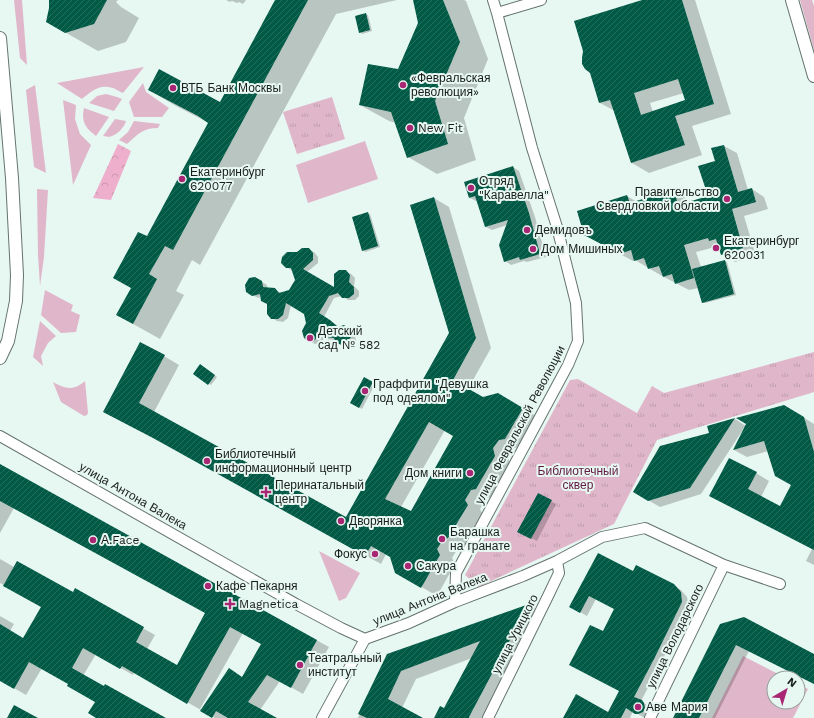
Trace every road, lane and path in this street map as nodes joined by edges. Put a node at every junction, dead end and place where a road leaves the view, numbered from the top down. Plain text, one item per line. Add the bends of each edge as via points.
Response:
1 (493, 0) edge
2 (541, 0) edge
3 (792, 0) edge
4 (498, 13) junction
5 (0, 38) edge
6 (814, 76) edge
7 (0, 358) edge
8 (0, 436) edge
9 (557, 561) junction
10 (724, 565) junction
11 (780, 584) dead end
12 (455, 602) junction
13 (365, 639) junction
14 (322, 718) edge
15 (488, 718) edge
16 (650, 718) edge

1 - 4 street, улица Февральской Революции
2 - 4 street
3 - 6 street
4 - 12 street, улица Февральской Революции via 530,142 564,252 576,303 578,341 568,365 456,573
5 - 7 street via 17,275 16,302 8,340
8 - 13 street, улица Антона Валека via 296,604
9 - 10 street, улица Антона Валека via 602,537 645,528
9 - 12 street, улица Антона Валека
9 - 15 street, улица Урицкого via 559,573
10 - 11 street, улица Антона Валека
10 - 16 street, улица Володарского
12 - 13 street, улица Антона Валека
13 - 14 street

